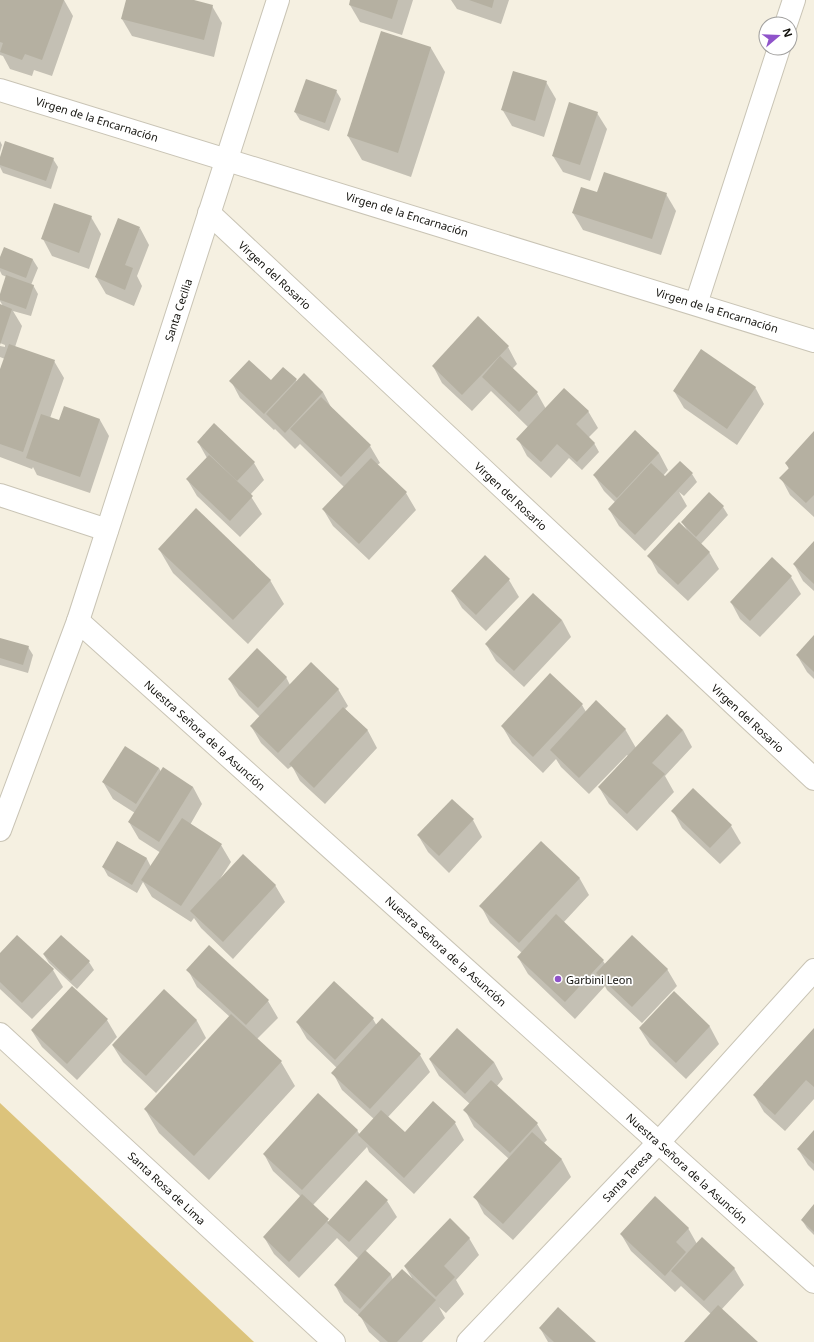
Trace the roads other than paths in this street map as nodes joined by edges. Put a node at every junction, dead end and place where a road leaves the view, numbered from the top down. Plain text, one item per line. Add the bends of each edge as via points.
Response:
1 (278, 0) edge
2 (794, 0) edge
3 (789, 16) edge
4 (776, 56) edge
5 (0, 90) edge
6 (227, 159) junction
7 (209, 213) junction
8 (696, 304) junction
9 (814, 341) edge
10 (0, 495) edge
11 (107, 530) junction
12 (78, 621) junction
13 (814, 779) edge
14 (0, 830) edge
15 (814, 970) edge
16 (0, 1034) edge
17 (659, 1142) junction
18 (814, 1282) edge
19 (334, 1342) edge
20 (468, 1342) edge

1 - 6 street, Santa Cecilia
2 - 3 street
4 - 8 street
5 - 6 street, Virgen de la Encarnación
6 - 7 street, Santa Cecilia
6 - 8 street, Virgen de la Encarnación
7 - 11 street, Santa Cecilia
7 - 13 street, Virgen del Rosario
8 - 9 street, Virgen de la Encarnación
10 - 11 street
11 - 12 street, Santa Cecilia
12 - 14 street, Santa Cecilia
12 - 17 street, Nuestra Señora de la Asunción
15 - 17 street, Santa Teresa
16 - 19 street, Santa Rosa de Lima
17 - 18 street, Nuestra Señora de la Asunción
17 - 20 street, Santa Teresa

